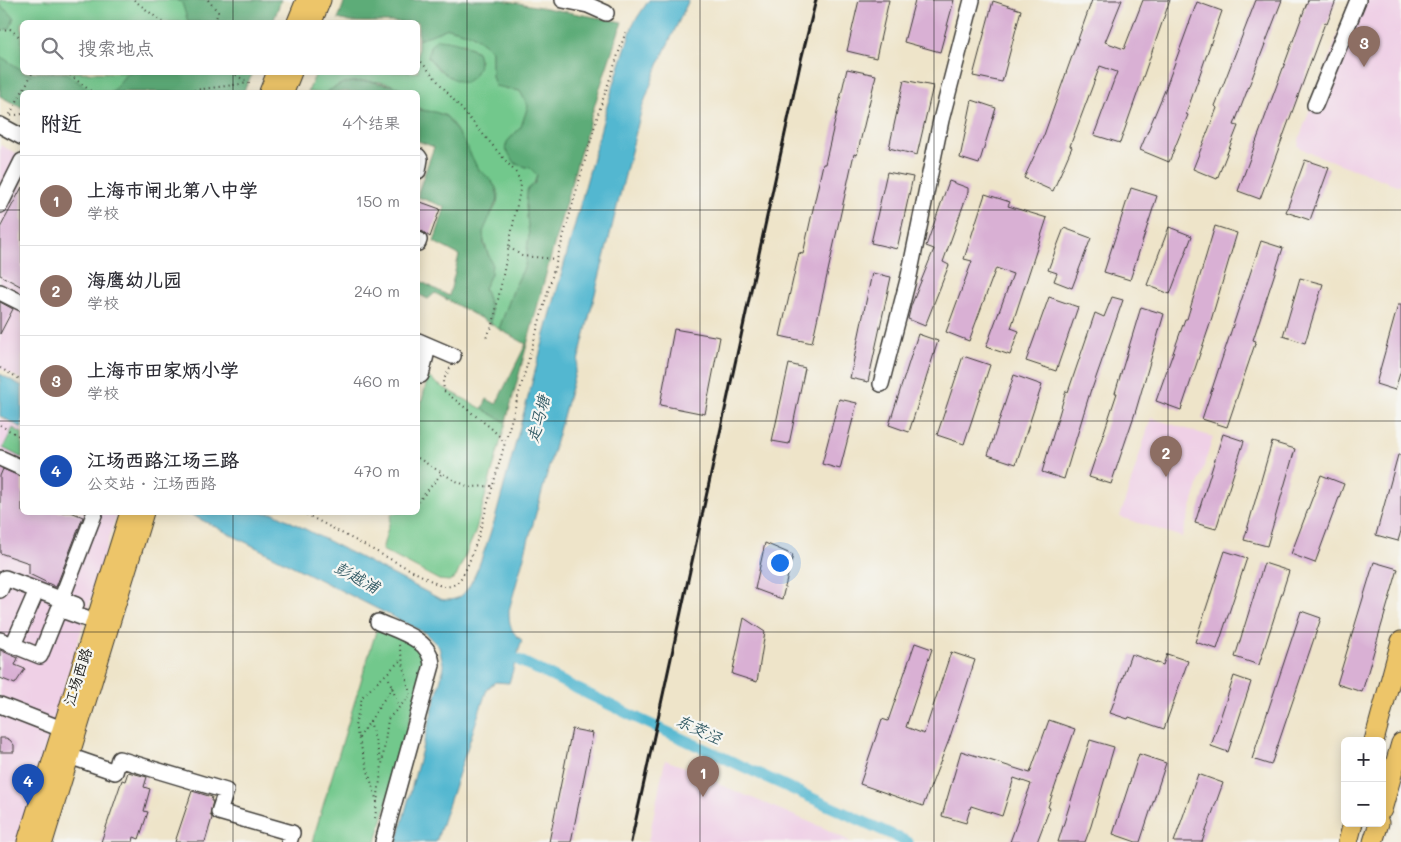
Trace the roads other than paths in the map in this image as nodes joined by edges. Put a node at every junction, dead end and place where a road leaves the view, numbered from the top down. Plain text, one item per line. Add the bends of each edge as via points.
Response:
1 (306, 0) edge
2 (321, 0) edge
3 (563, 0) edge
4 (972, 0) edge
5 (1358, 0) edge
6 (587, 2) edge
7 (606, 13) dead end
8 (298, 20) edge
9 (313, 20) edge
10 (276, 75) edge
11 (291, 75) edge
12 (270, 90) edge
13 (285, 90) edge
14 (1315, 105) dead end
15 (0, 125) edge
16 (20, 135) edge
17 (20, 166) edge
18 (0, 205) edge
19 (0, 292) edge
20 (20, 303) edge
21 (423, 344) edge
22 (453, 356) road end
23 (421, 376) dead end
24 (881, 384) dead end
25 (0, 458) edge
26 (20, 467) edge
27 (94, 515) edge
28 (129, 515) edge
29 (143, 515) edge
30 (0, 590) edge
31 (36, 590) junction
32 (61, 600) junction
33 (97, 618) junction
34 (378, 622) dead end
35 (1401, 641) edge
36 (7, 642) edge
37 (0, 705) edge
38 (68, 732) junction
39 (1375, 737) edge
40 (1401, 744) edge
41 (69, 756) junction
42 (1393, 765) edge
43 (1388, 803) edge
44 (1352, 827) edge
45 (1377, 827) edge
46 (42, 841) edge
47 (289, 842) edge
48 (383, 842) edge
49 (1348, 842) edge
50 (1374, 842) edge

1 - 8 main road
2 - 9 main road
3 - 6 street
4 - 24 street
5 - 14 street
6 - 7 street
10 - 12 main road
11 - 13 main road
15 - 16 street
17 - 18 street
19 - 20 street
21 - 22 street
21 - 23 street
25 - 26 street
27 - 32 street
28 - 33 main road, 江场西路
29 - 38 main road, 江场西路
30 - 31 street via 4,578
31 - 32 street
31 - 36 street
32 - 33 street
33 - 36 street via 59,609 40,656
33 - 38 main road, 江场西路
34 - 48 street via 420,642 432,658
35 - 39 main road
37 - 38 street
38 - 41 main road, 江场西路
38 - 46 main road, 江场西路
40 - 42 main road
41 - 46 main road, 江场西路
41 - 47 street via 115,772 119,759 226,791 219,812 292,833
42 - 43 main road
44 - 49 main road
45 - 50 main road

